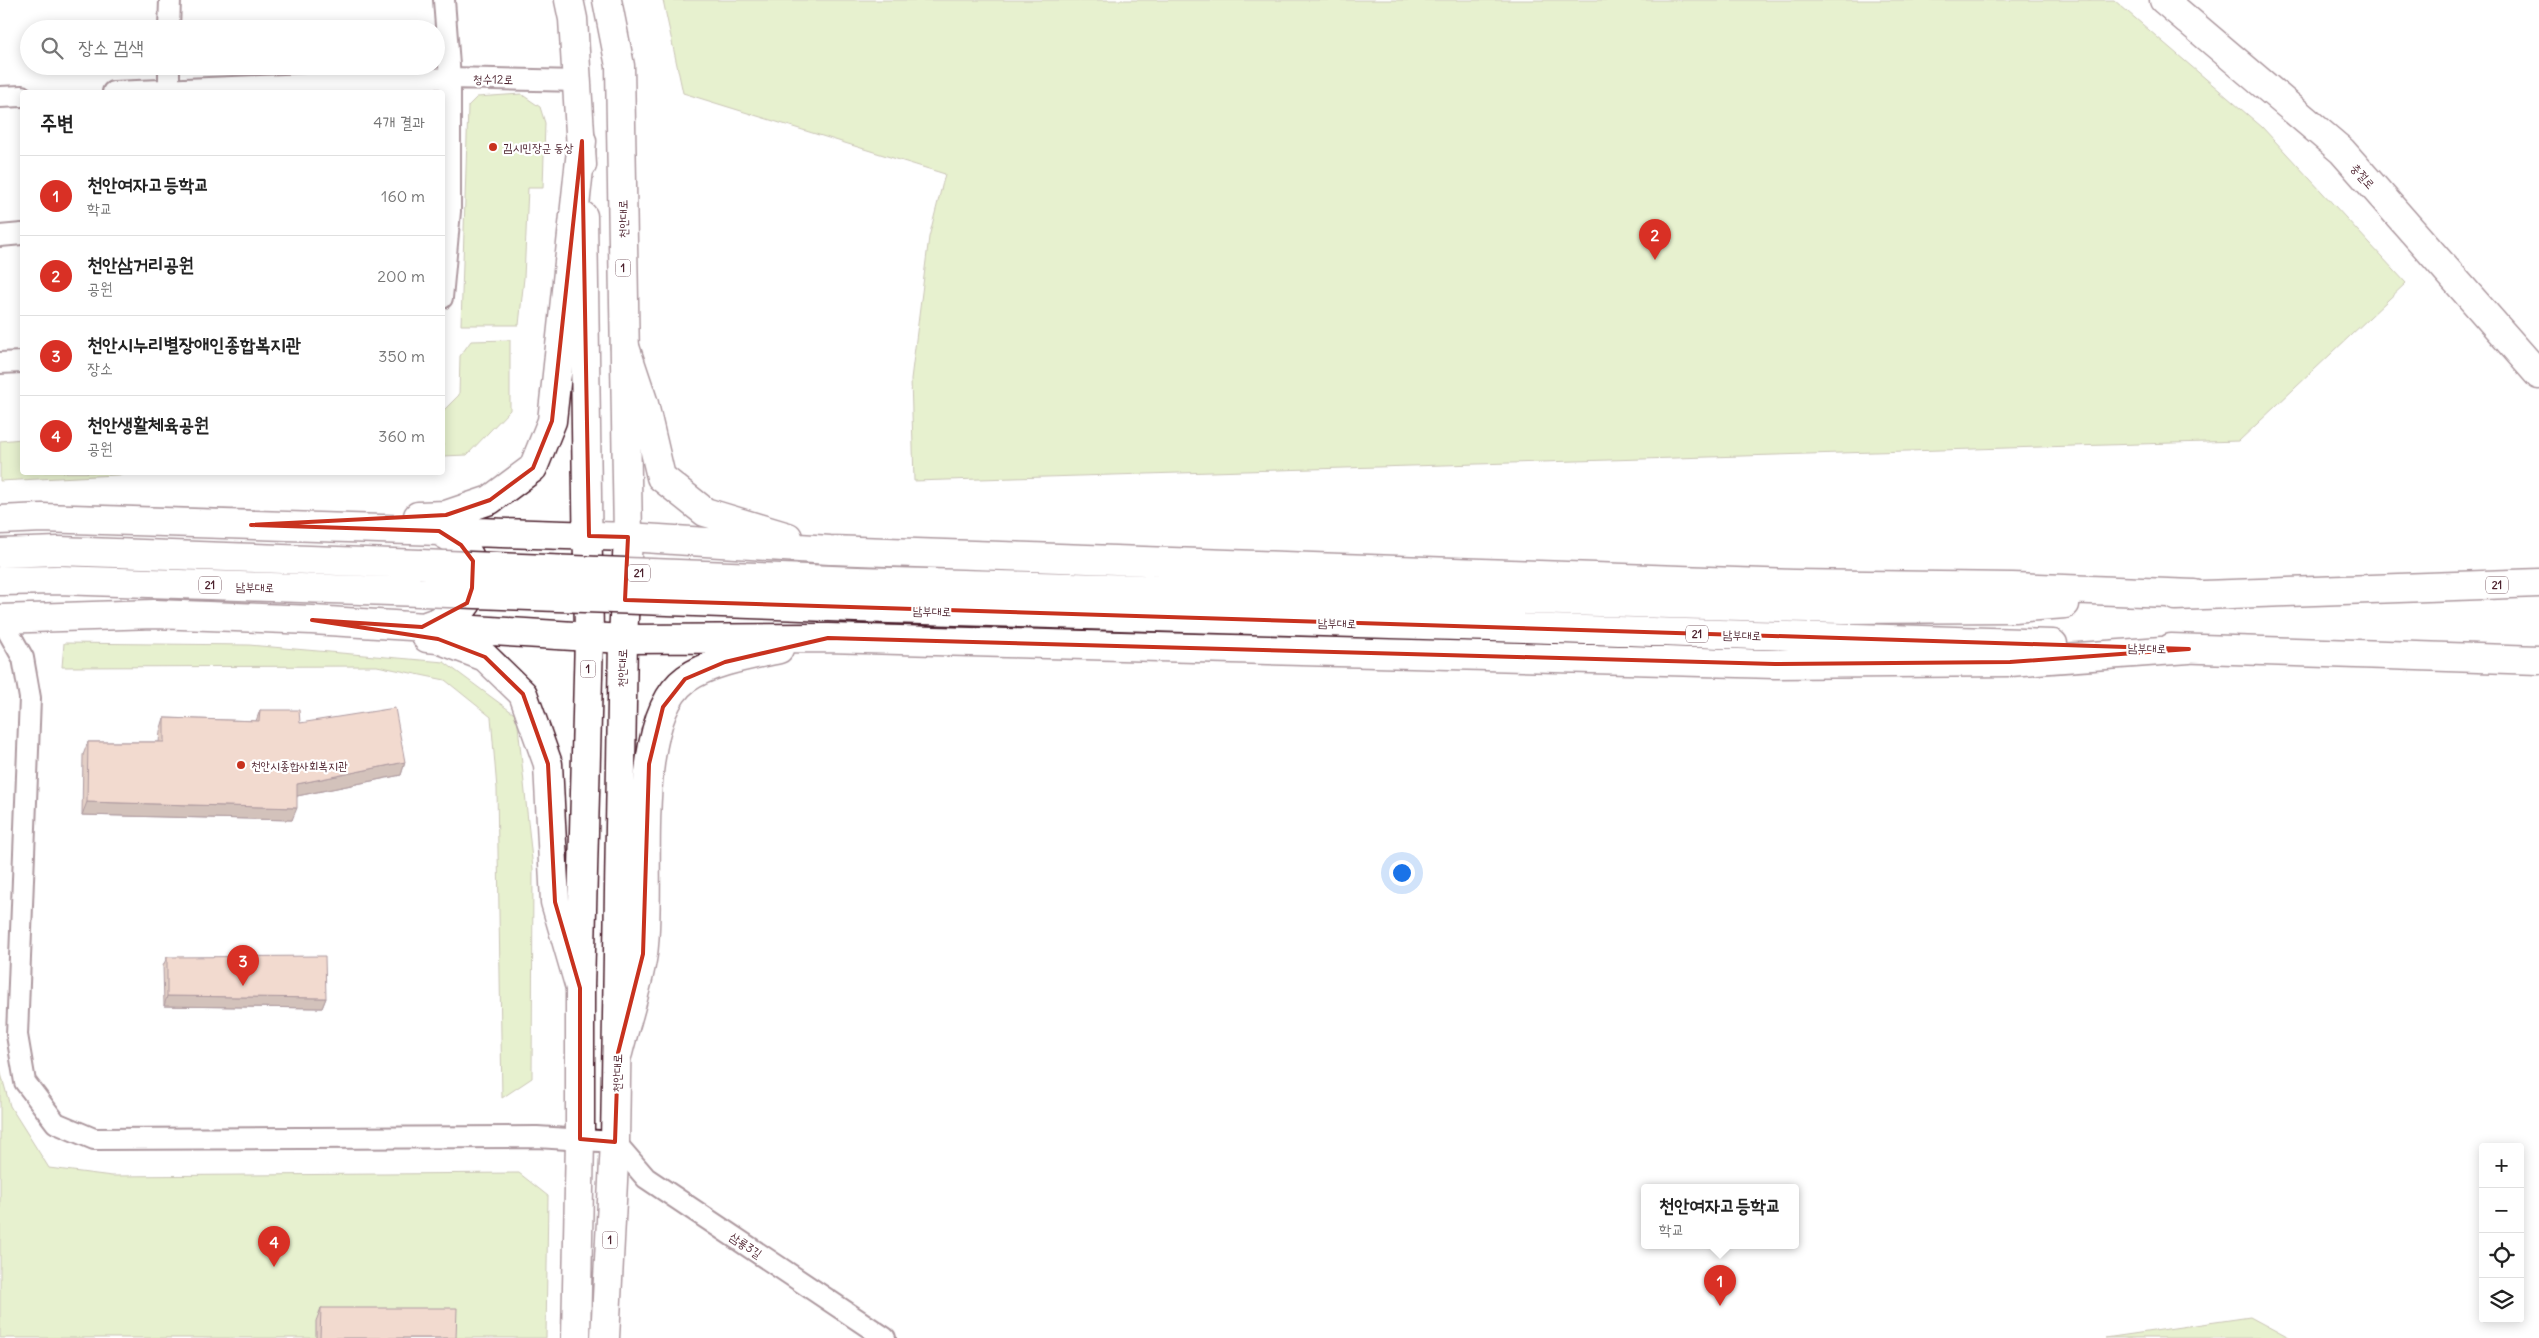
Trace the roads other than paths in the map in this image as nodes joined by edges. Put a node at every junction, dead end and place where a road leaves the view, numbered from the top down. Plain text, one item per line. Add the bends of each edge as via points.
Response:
1 (170, 0) edge
2 (444, 0) edge
3 (569, 0) edge
4 (607, 0) edge
5 (2164, 0) edge
6 (169, 20) edge
7 (169, 75) edge
8 (450, 78) junction
9 (578, 81) junction
10 (169, 90) edge
11 (191, 90) edge
12 (20, 96) edge
13 (0, 97) edge
14 (582, 141) junction
15 (446, 211) edge
16 (445, 233) edge
17 (20, 234) edge
18 (0, 236) edge
19 (625, 347) junction
20 (20, 362) edge
21 (0, 363) edge
22 (2539, 375) edge
23 (0, 520) edge
24 (251, 525) junction
25 (439, 531) junction
26 (589, 536) junction
27 (628, 537) junction
28 (830, 550) junction
29 (0, 553) edge
30 (0, 582) edge
31 (2539, 583) edge
32 (2194, 594) junction
33 (0, 619) edge
34 (312, 620) junction
35 (422, 627) junction
36 (589, 637) junction
37 (623, 638) junction
38 (828, 638) junction
39 (2190, 649) junction
40 (2538, 660) edge
41 (580, 988) junction
42 (618, 1053) junction
43 (580, 1139) junction
44 (616, 1142) junction
45 (576, 1338) edge
46 (605, 1338) edge
47 (885, 1338) edge

1 - 6 street
2 - 8 street
3 - 9 main road, 1
4 - 19 main road, 천안대로 / 1 via 620,66
5 - 22 main road, 충절로 via 2342,151
7 - 10 street
8 - 9 street, 청수12로
8 - 11 street, 청수12로
8 - 15 street
9 - 14 main road, 1
12 - 13 street
14 - 24 main road via 552,421 533,468 490,500 446,515
14 - 26 main road, 1
15 - 16 street
17 - 18 street
19 - 27 main road, 천안대로 / 1
19 - 28 main road via 644,404 661,478 705,512
20 - 21 street
23 - 24 main road via 42,518
24 - 25 main road
25 - 26 main road
25 - 35 main road via 461,545 473,561 472,588 467,603 460,610
26 - 27 main road
26 - 36 main road, 1
27 - 28 main road
27 - 37 main road, 천안대로 / 1
28 - 32 main road via 1794,584
29 - 32 main road, 21, bridge via 59,551 857,581 1844,609 2014,608
30 - 39 main road, 남부대로 / 21, bridge via 58,580
31 - 32 main road, 21
33 - 34 main road via 154,614
33 - 43 street via 23,658 30,698 17,1035 25,1082 56,1123 94,1139
34 - 35 main road
34 - 41 main road via 438,639 485,657 524,694 548,764 554,902
35 - 36 main road
36 - 37 main road
36 - 41 main road, 1
37 - 38 main road
37 - 42 main road, 천안대로 / 1
38 - 39 main road via 1775,664 2010,662
38 - 42 main road via 725,662 685,679 663,707 649,764 643,954
39 - 40 main road, 남부대로 / 21
41 - 43 main road, 1
42 - 44 main road, 천안대로 / 1
43 - 44 street
43 - 45 main road, 1
44 - 46 main road, 천안대로 / 1
44 - 47 street, 삼룡3길 via 646,1178

